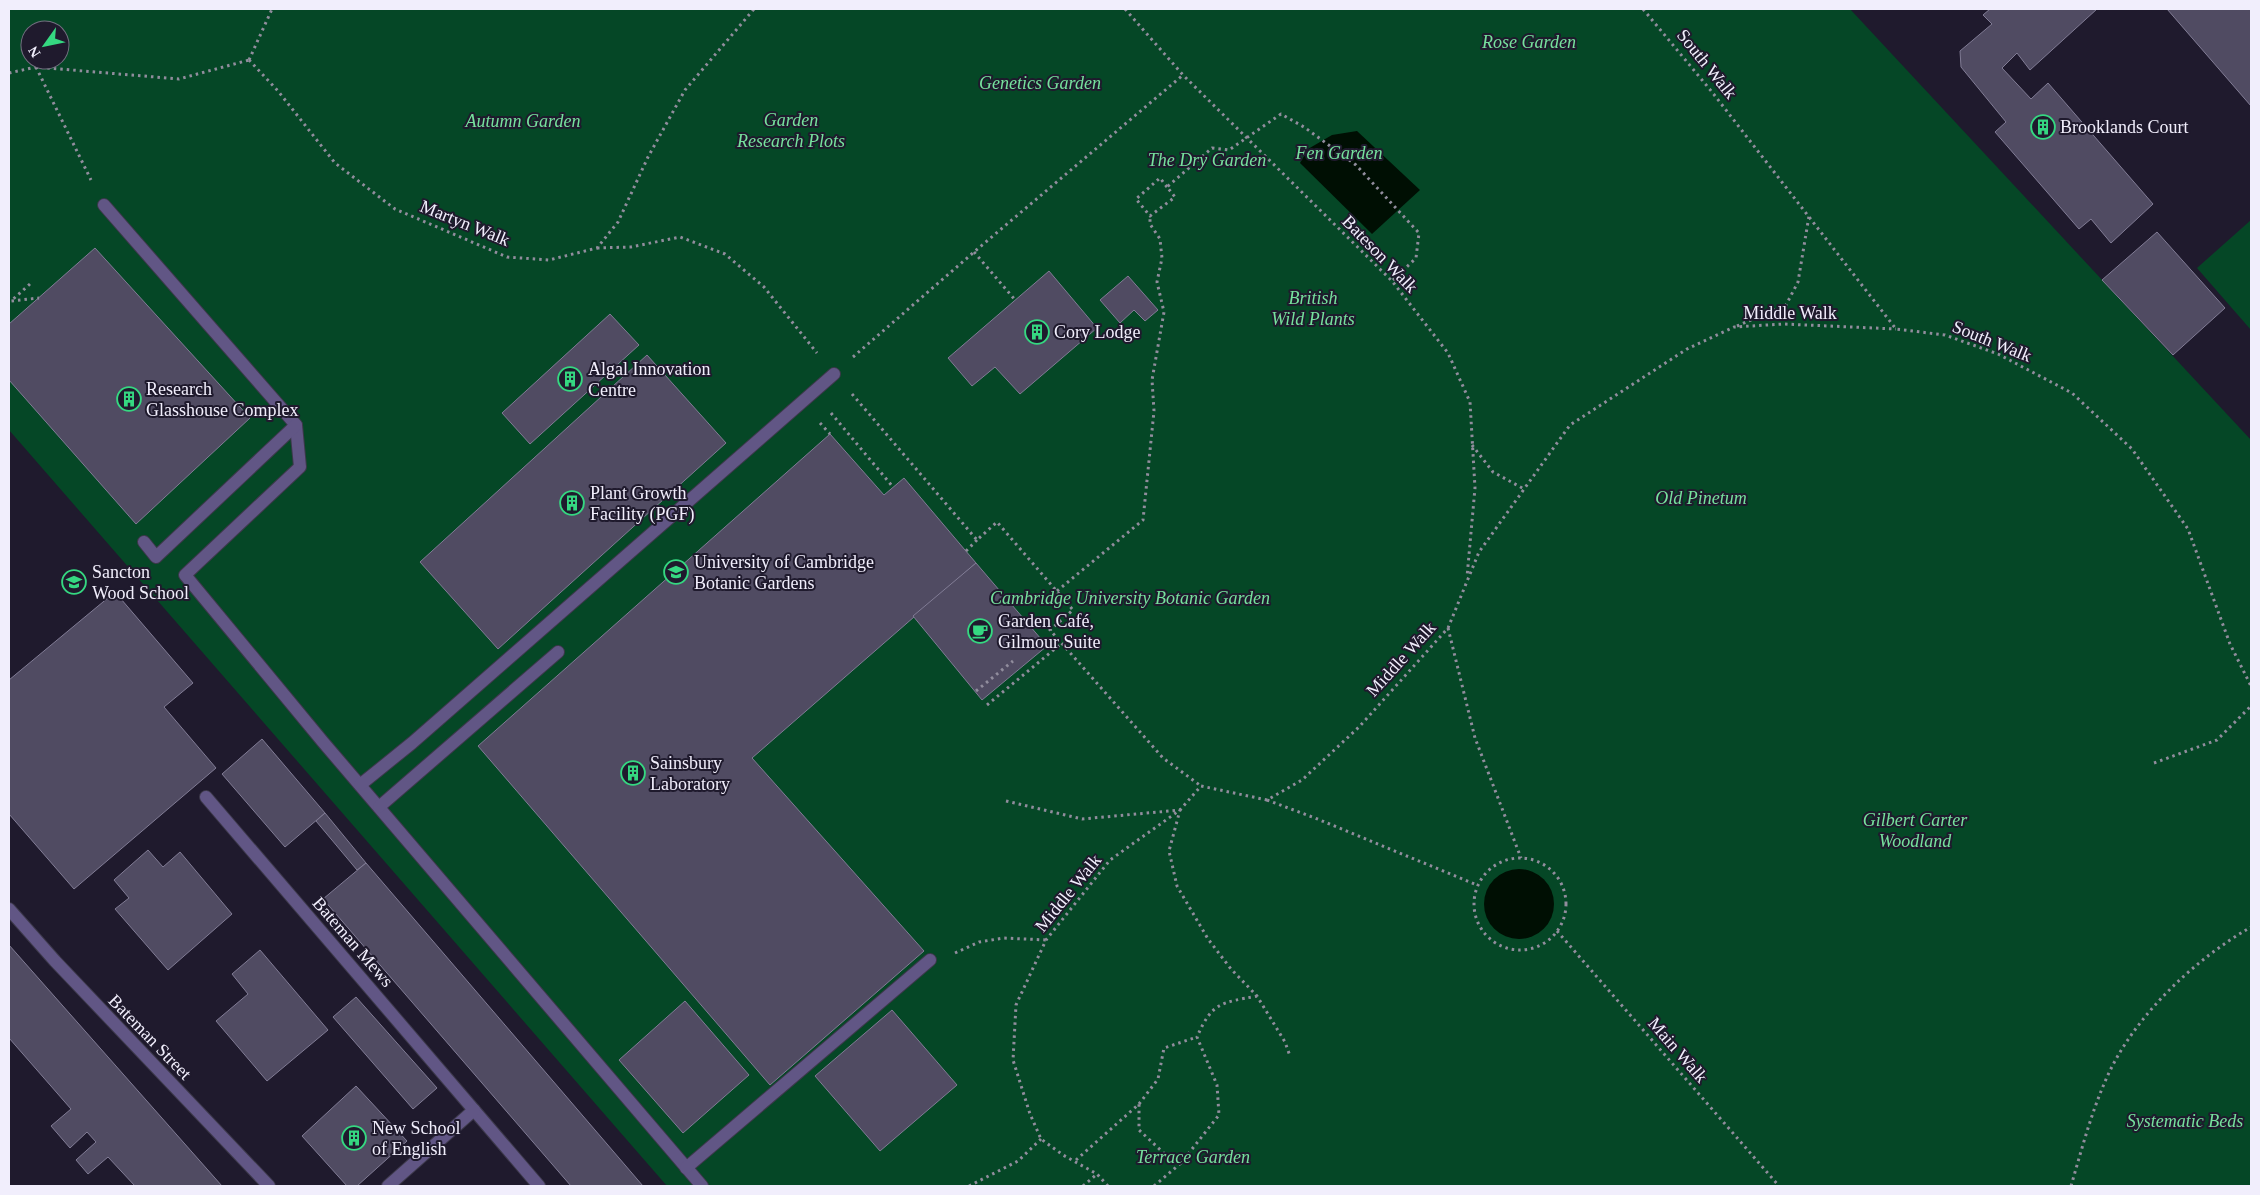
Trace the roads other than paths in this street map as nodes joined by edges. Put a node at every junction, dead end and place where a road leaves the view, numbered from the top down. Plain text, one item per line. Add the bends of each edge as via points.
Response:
1 (104, 205) road end
2 (834, 374) road end
3 (296, 425) junction
4 (144, 542) dead end
5 (558, 652) dead end
6 (360, 785) junction
7 (206, 797) dead end
8 (379, 807) junction
9 (9, 909) edge
10 (930, 960) road end
11 (474, 1110) junction
12 (686, 1168) junction
13 (269, 1186) edge
14 (388, 1186) edge
15 (539, 1186) edge
16 (702, 1186) edge

1 - 3 street
2 - 6 street
3 - 4 street via 156,557
3 - 6 street via 300,467 185,574
5 - 8 street
6 - 8 street
7 - 11 street, Bateman Mews
8 - 12 street
9 - 13 street, Bateman Street
10 - 12 street
11 - 14 street
11 - 15 street, Bateman Mews
12 - 16 street

